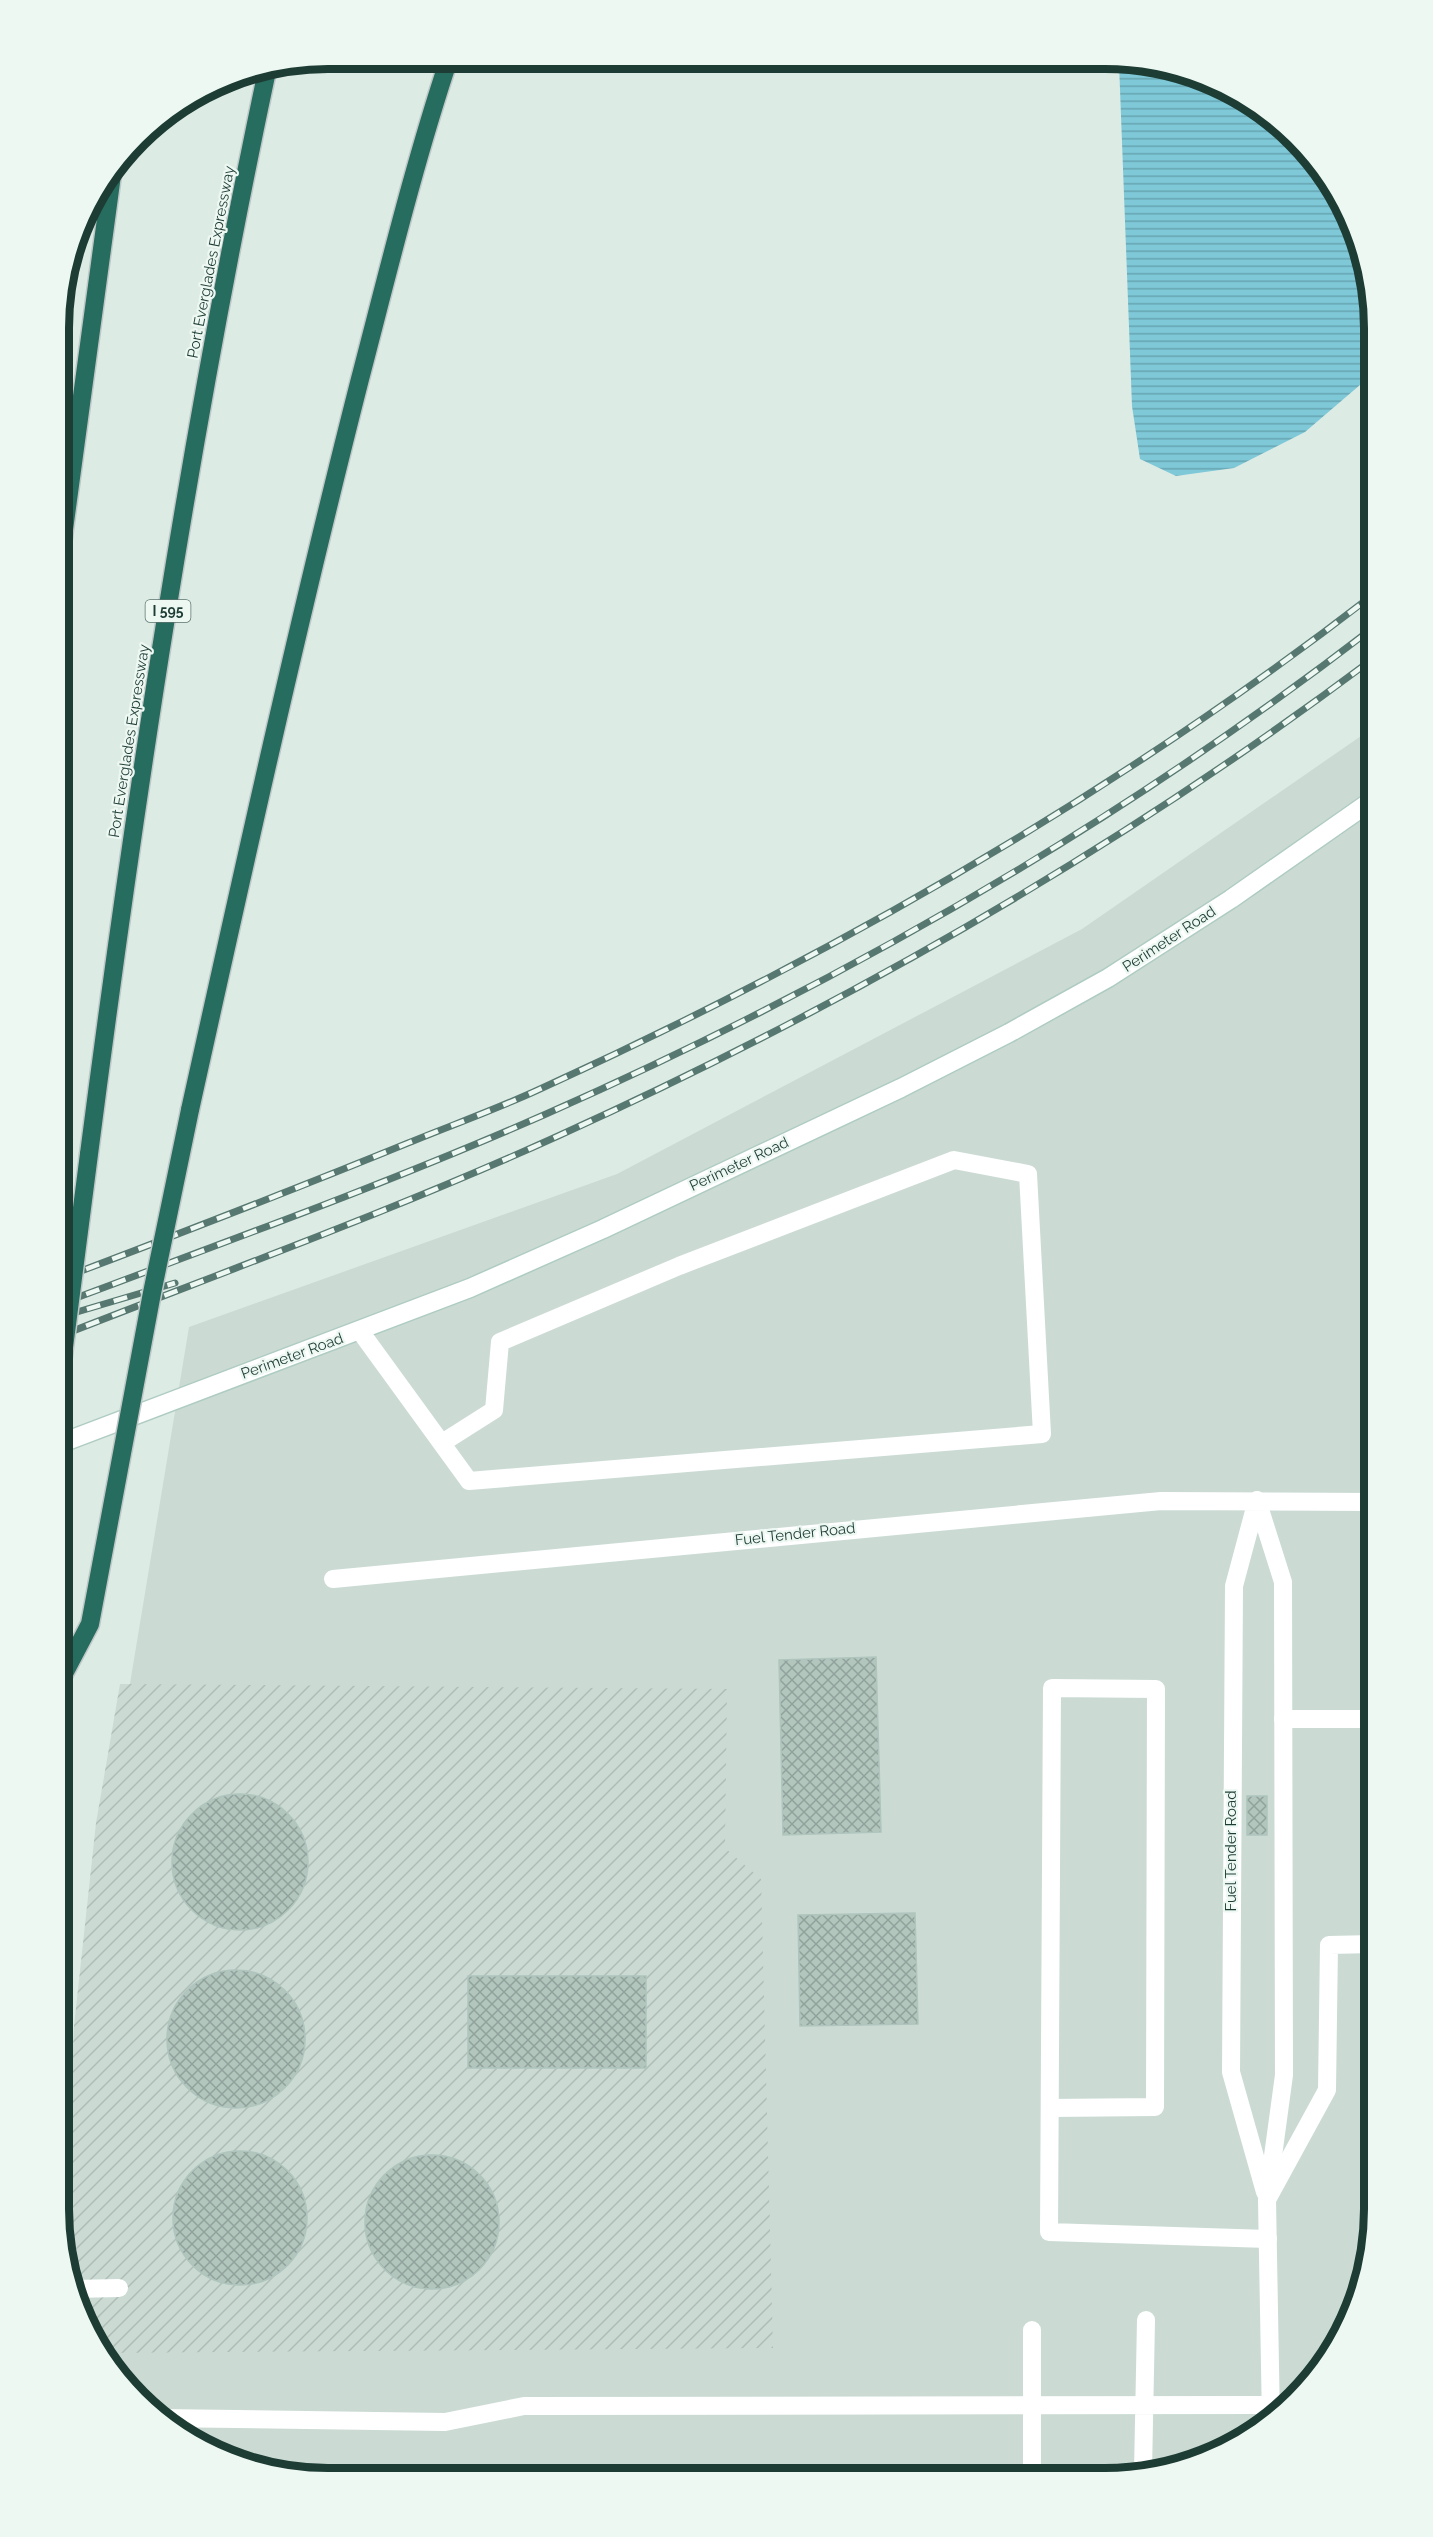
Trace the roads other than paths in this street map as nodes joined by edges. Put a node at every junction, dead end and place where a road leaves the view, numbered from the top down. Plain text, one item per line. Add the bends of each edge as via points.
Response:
1 (446, 69) edge
2 (266, 77) edge
3 (110, 188) edge
4 (69, 493) edge
5 (1364, 806) edge
6 (69, 1309) edge
7 (360, 1331) junction
8 (69, 1440) edge
9 (442, 1443) junction
10 (1257, 1500) junction
11 (1364, 1503) edge
12 (333, 1579) dead end
13 (69, 1664) edge
14 (1283, 1719) junction
15 (1364, 1719) edge
16 (1364, 1944) edge
17 (1050, 2108) junction
18 (1267, 2200) junction
19 (1268, 2238) junction
20 (119, 2288) dead end
21 (82, 2289) edge
22 (1146, 2320) dead end
23 (1032, 2330) dead end
24 (1032, 2405) junction
25 (1144, 2405) junction
26 (1271, 2408) edge
27 (1265, 2413) edge
28 (176, 2418) edge
29 (1143, 2465) edge
30 (1032, 2468) edge

1 - 13 highway, bridge via 398,232 278,710 152,1293 90,1624
2 - 6 highway, Port Everglades Expressway / I 595, bridge via 205,390 153,699
3 - 4 highway
5 - 7 street, Perimeter Road via 1108,978 1009,1033 603,1229
7 - 8 street, Perimeter Road
7 - 9 street
9 - 9 street via 494,1410 500,1342 679,1266 954,1161 1028,1174 1042,1434 469,1481
10 - 11 street, Fuel Tender Road
10 - 12 street, Fuel Tender Road via 1161,1501 1026,1512
10 - 14 street, Fuel Tender Road via 1283,1582
10 - 18 street, Fuel Tender Road via 1234,1586 1231,2072
14 - 15 street
14 - 18 street, Fuel Tender Road via 1284,2075
16 - 18 street via 1329,1945 1327,2090
17 - 17 street via 1052,1688 1156,1689 1155,2107
17 - 19 street via 1049,2232
18 - 19 street, Fuel Tender Road
19 - 26 street, Fuel Tender Road
20 - 21 street
22 - 25 street
23 - 24 street
24 - 25 street
24 - 28 street via 524,2406 445,2422
24 - 30 street
25 - 27 street
25 - 29 street

